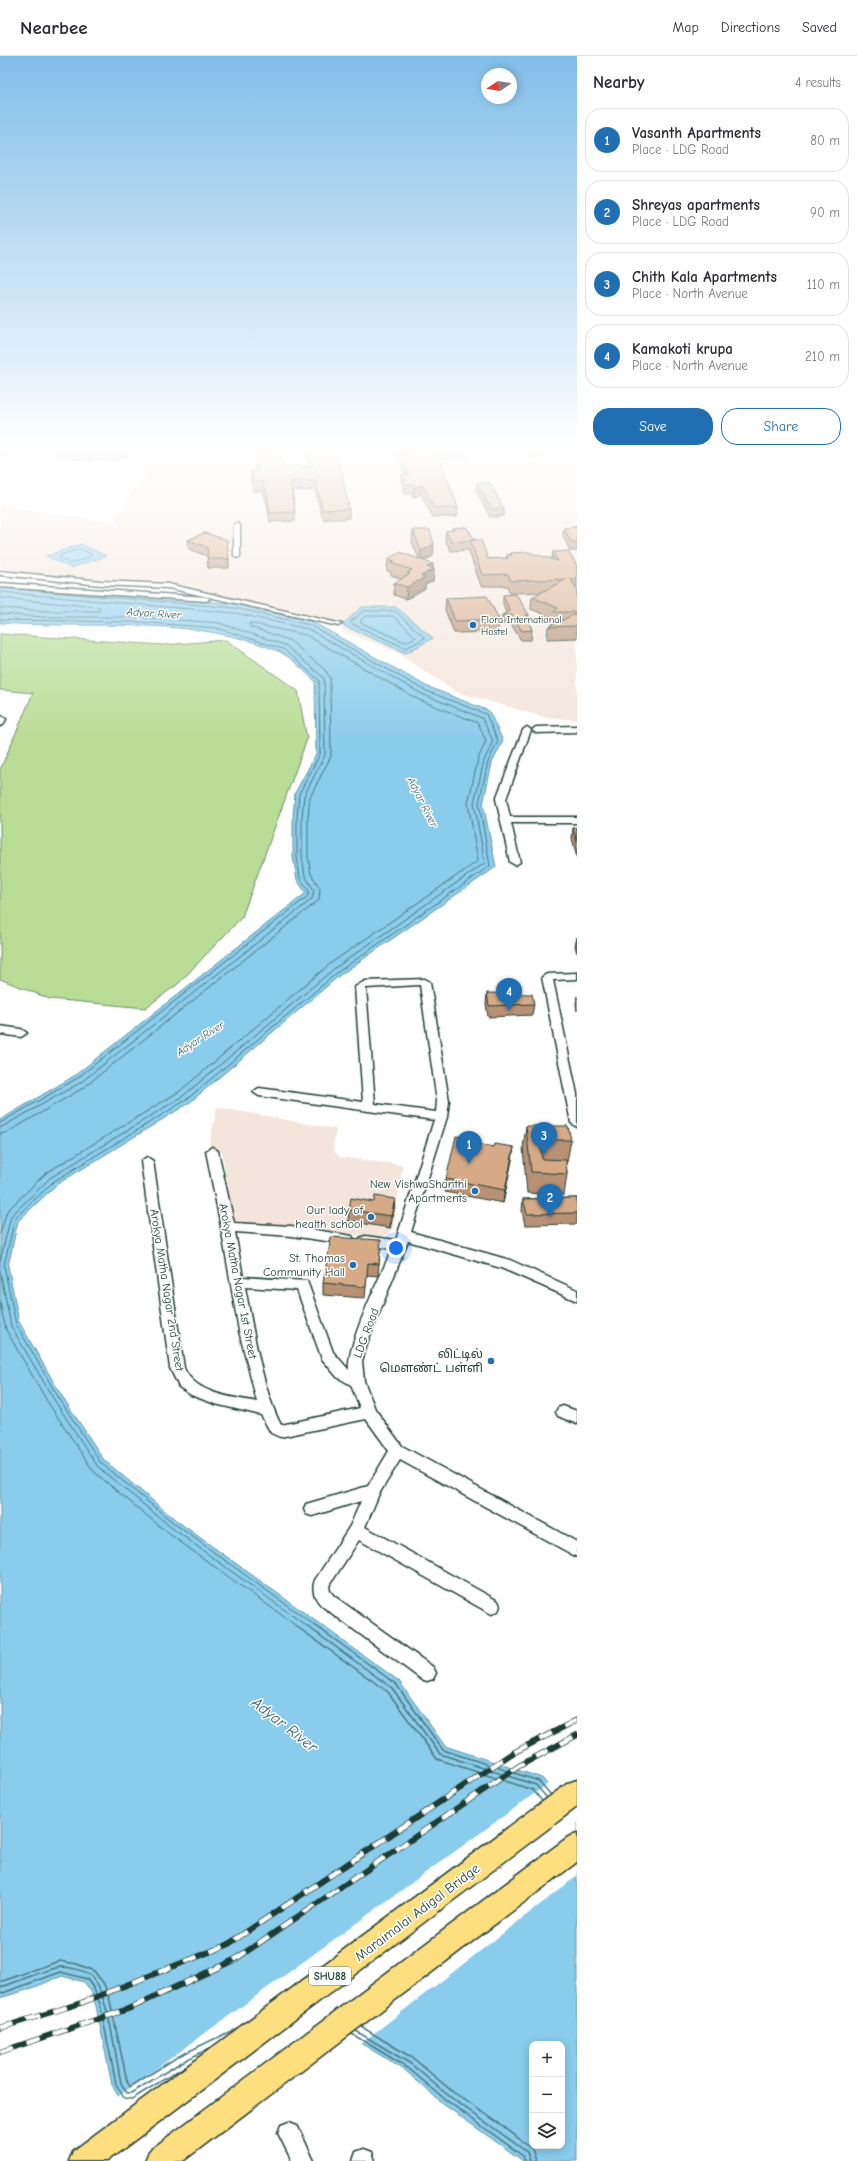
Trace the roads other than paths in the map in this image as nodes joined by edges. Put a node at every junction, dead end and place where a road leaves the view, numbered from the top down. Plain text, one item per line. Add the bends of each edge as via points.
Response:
1 (237, 548) edge
2 (237, 556) dead end
3 (0, 573) edge
4 (0, 585) edge
5 (238, 601) junction
6 (338, 624) dead end
7 (0, 718) edge
8 (0, 723) edge
9 (576, 731) edge
10 (505, 820) junction
11 (577, 820) edge
12 (515, 862) dead end
13 (577, 976) edge
14 (0, 1030) edge
15 (21, 1032) dead end
16 (259, 1092) dead end
17 (370, 1108) junction
18 (441, 1117) junction
19 (577, 1123) edge
20 (212, 1151) dead end
21 (147, 1161) dead end
22 (228, 1227) junction
23 (402, 1240) junction
24 (238, 1282) junction
25 (577, 1296) edge
26 (357, 1381) junction
27 (266, 1410) junction
28 (368, 1412) junction
29 (563, 1412) dead end
30 (577, 1418) edge
31 (397, 1452) junction
32 (373, 1490) junction
33 (312, 1509) dead end
34 (356, 1530) junction
35 (577, 1550) edge
36 (492, 1606) dead end
37 (427, 1673) dead end
38 (577, 1792) edge
39 (577, 1846) edge
40 (289, 2133) dead end
41 (83, 2161) edge
42 (159, 2161) edge
43 (303, 2161) edge

1 - 2 street
3 - 5 street via 101,583 168,586
4 - 5 street
5 - 6 street
7 - 8 street
9 - 10 street via 532,730 501,799
10 - 11 street
10 - 12 street
13 - 19 street via 547,977
14 - 15 street
16 - 17 street
17 - 18 street
17 - 18 street, LDG Road via 360,987 365,984 425,982 443,1100
18 - 23 street, LDG Road
20 - 22 street, Arokya Matha Nagar 1st Street
21 - 27 street, Arokya Matha Nagar 2nd Street via 177,1368 181,1379 199,1392
22 - 23 street
22 - 24 street, Arokya Matha Nagar 1st Street
23 - 25 street via 506,1264
23 - 26 street, LDG Road via 354,1361
24 - 26 street via 302,1285 327,1355 342,1373
24 - 27 street, Arokya Matha Nagar 1st Street via 246,1331
26 - 28 street, LDG Road
27 - 28 street via 276,1429 280,1431
28 - 31 street, LDG Road
29 - 30 street
31 - 32 street
31 - 35 street, LDG Road
32 - 33 street
32 - 34 street
34 - 36 street
34 - 37 street via 321,1585 322,1594
38 - 41 main road, Maraimalai Adigal Bridge / SHU88
39 - 42 main road
40 - 43 street

